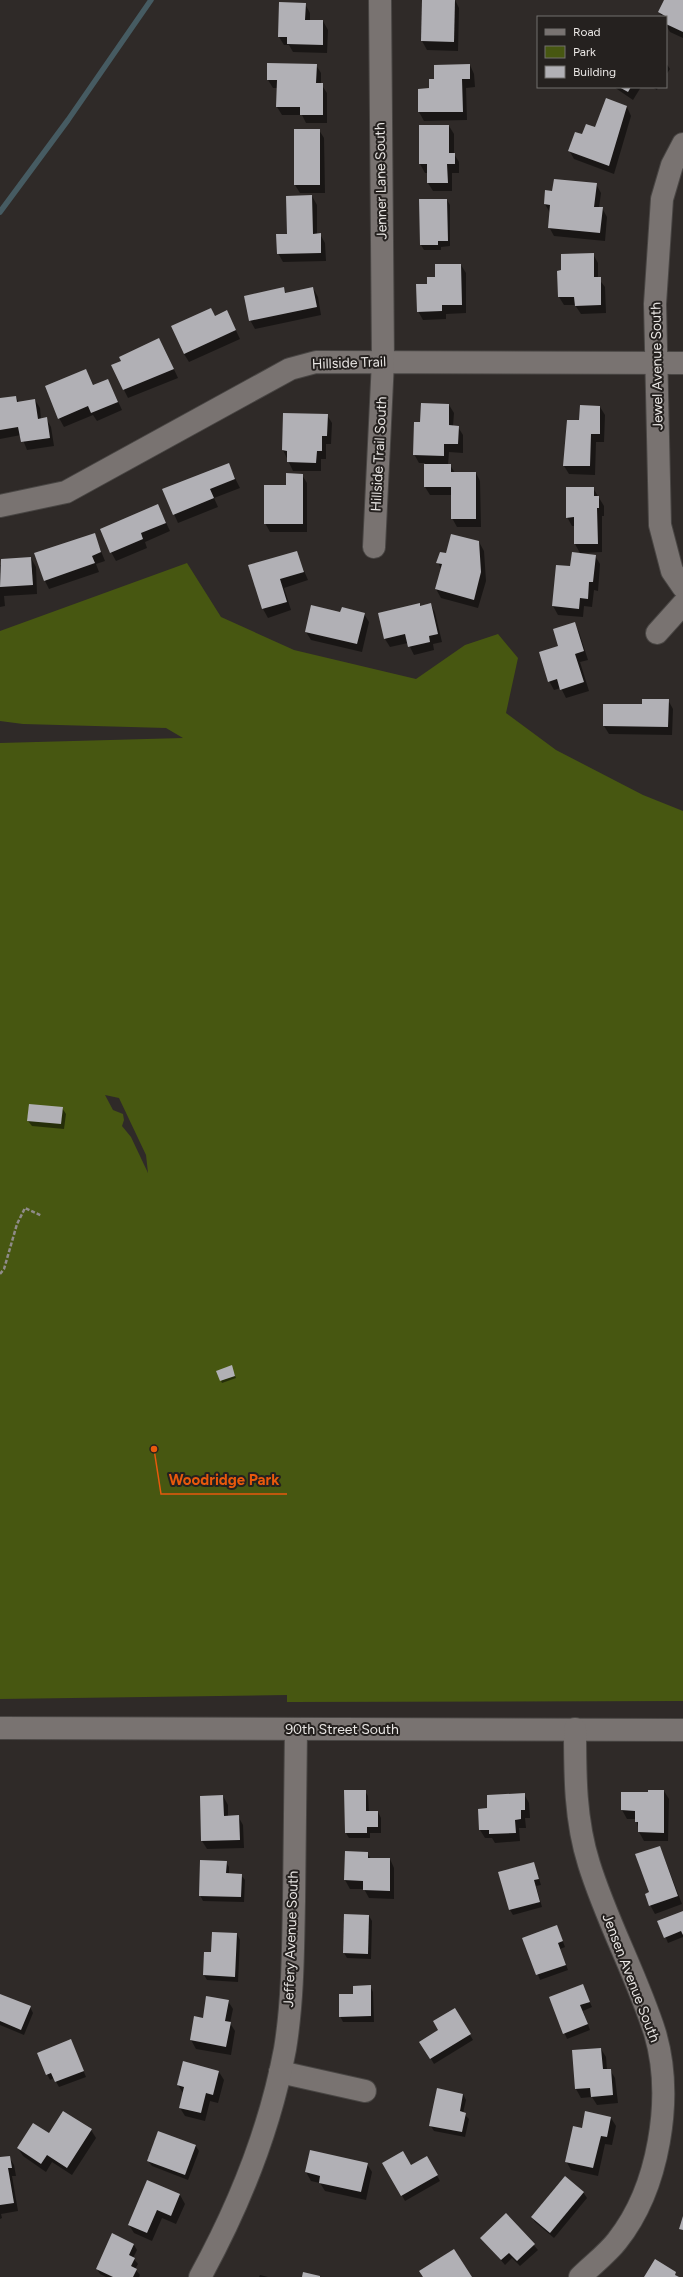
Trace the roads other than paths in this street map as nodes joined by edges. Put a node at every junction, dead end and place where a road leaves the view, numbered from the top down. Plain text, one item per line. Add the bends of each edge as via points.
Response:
1 (380, 0) edge
2 (683, 144) edge
3 (383, 361) junction
4 (656, 363) junction
5 (683, 363) edge
6 (0, 506) edge
7 (374, 547) dead end
8 (683, 587) edge
9 (683, 604) edge
10 (657, 633) dead end
11 (0, 1728) edge
12 (296, 1729) junction
13 (575, 1729) junction
14 (683, 1730) edge
15 (280, 2072) junction
16 (365, 2091) dead end
17 (200, 2277) edge
18 (580, 2277) edge

1 - 3 street, Jenner Lane South
2 - 4 street, Jewel Avenue South via 672,165 662,199 655,304
3 - 4 street, Hillside Trail
3 - 6 street, Hillside Trail via 316,362 290,369 66,492
3 - 7 street, Hillside Trail South
4 - 5 street, Hillside Trail
4 - 8 street, Jewel Avenue South via 660,525 672,571
9 - 10 street
11 - 12 street, 90th Street South
12 - 13 street, 90th Street South
12 - 15 street, Jeffery Avenue South via 293,1968
13 - 14 street, 90th Street South
13 - 18 street, Jensen Avenue South via 575,1791 579,1823 589,1864 655,2034 662,2075 663,2106 660,2137 646,2187 634,2214 617,2242
15 - 16 street
15 - 17 street, Jeffery Avenue South via 252,2165 225,2231

